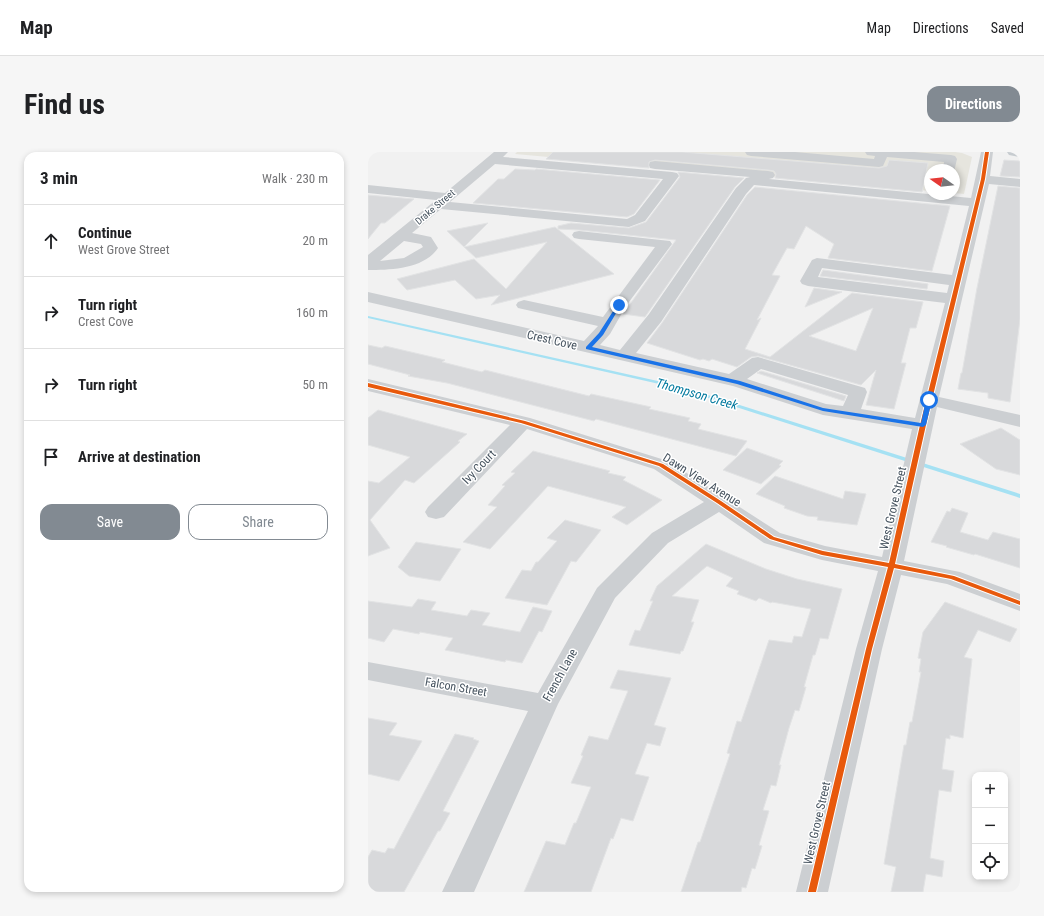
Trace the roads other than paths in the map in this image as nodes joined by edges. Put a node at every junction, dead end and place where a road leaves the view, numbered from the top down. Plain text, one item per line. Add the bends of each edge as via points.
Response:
1 (538, 152) edge
2 (751, 152) edge
3 (878, 152) edge
4 (987, 152) edge
5 (1013, 152) edge
6 (1020, 153) edge
7 (497, 156) edge
8 (950, 164) edge
9 (1020, 182) edge
10 (924, 188) edge
11 (368, 189) edge
12 (977, 189) junction
13 (442, 201) junction
14 (580, 234) dead end
15 (401, 236) junction
16 (368, 264) edge
17 (919, 276) junction
18 (958, 281) junction
19 (912, 294) junction
20 (368, 297) edge
21 (954, 299) junction
22 (524, 305) dead end
23 (608, 323) junction
24 (588, 348) junction
25 (624, 356) junction
26 (732, 381) junction
27 (368, 386) edge
28 (929, 400) junction
29 (850, 414) junction
30 (1020, 421) edge
31 (523, 422) junction
32 (923, 425) junction
33 (719, 502) junction
34 (436, 512) dead end
35 (891, 567) junction
36 (1020, 602) edge
37 (368, 671) edge
38 (544, 704) junction
39 (458, 892) edge
40 (812, 892) edge

1 - 10 street
2 - 3 street via 879,163
3 - 8 street via 951,159
4 - 12 street, West Grove Street
5 - 6 main road
7 - 13 street, Drake Street
7 - 13 street via 548,164 672,176 640,218 629,223
9 - 12 street
11 - 13 street
12 - 18 street, West Grove Street
12 - 25 street via 751,181 655,318
13 - 15 street, Drake Street
14 - 23 street via 665,244
15 - 16 street, Drake Street
15 - 16 street via 426,240 431,248 412,261
17 - 18 street
17 - 19 street
17 - 19 street via 817,263 808,281
18 - 21 street, West Grove Street
19 - 21 street
20 - 24 street, Crest Cove
21 - 28 street, West Grove Street
22 - 23 street
23 - 24 street
24 - 25 street, Crest Cove
25 - 26 street, Crest Cove
26 - 29 street, Crest Cove via 823,409
26 - 29 street via 758,362 858,392
27 - 31 street, Dawn View Avenue
28 - 30 street
28 - 32 street, West Grove Street
29 - 32 street, Crest Cove
31 - 33 street, Dawn View Avenue via 661,465
31 - 34 street, Ivy Court
32 - 35 street, West Grove Street
33 - 35 street, Dawn View Avenue via 772,538 822,553
33 - 38 street, French Lane via 660,538 605,594
35 - 36 street, Dawn View Avenue via 952,577
35 - 40 street, West Grove Street via 869,649
37 - 38 street, Falcon Street
38 - 39 street, French Lane

